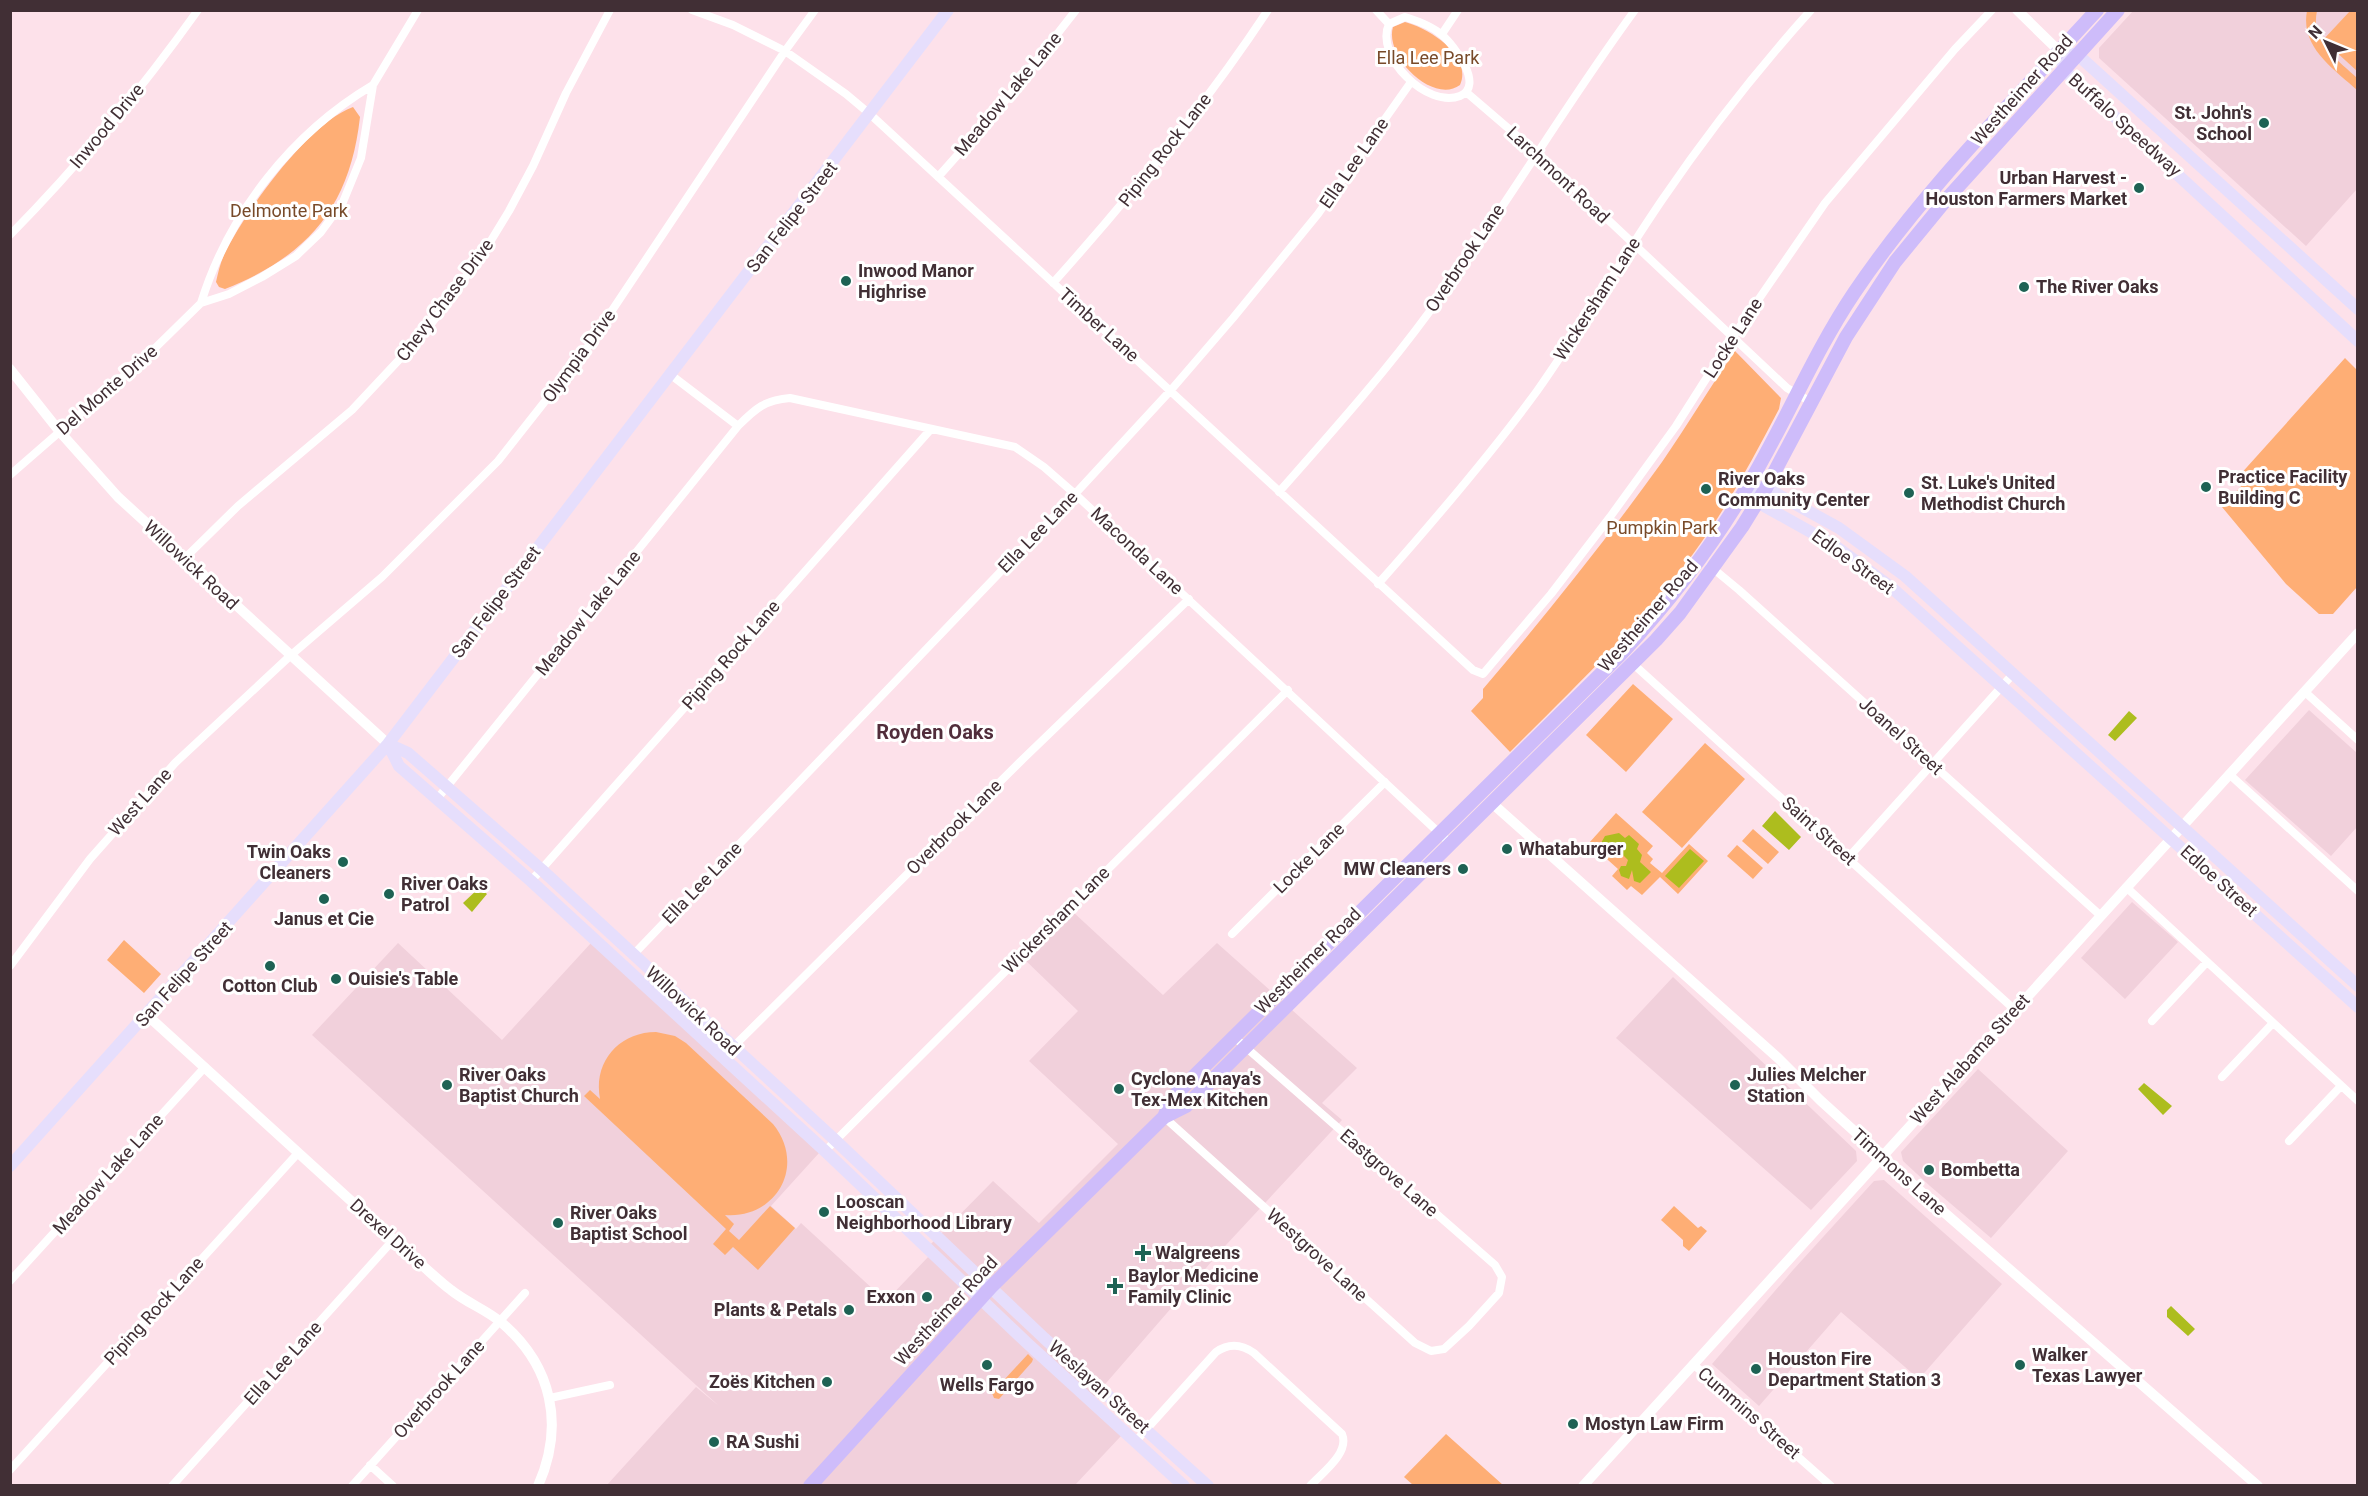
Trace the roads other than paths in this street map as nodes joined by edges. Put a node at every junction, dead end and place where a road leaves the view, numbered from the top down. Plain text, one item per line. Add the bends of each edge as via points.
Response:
1 (198, 10) edge
2 (418, 10) edge
3 (610, 10) edge
4 (692, 10) edge
5 (815, 10) edge
6 (948, 10) edge
7 (1076, 10) edge
8 (1268, 10) edge
9 (1376, 10) edge
10 (1458, 10) edge
11 (1635, 10) edge
12 (1811, 10) edge
13 (1992, 10) edge
14 (2017, 10) edge
15 (2097, 10) edge
16 (2118, 10) edge
17 (1389, 24) junction
18 (1442, 34) junction
19 (785, 51) junction
20 (2059, 51) junction
21 (2078, 55) junction
22 (2064, 70) junction
23 (1411, 82) junction
24 (373, 85) junction
25 (1466, 92) junction
26 (871, 115) junction
27 (1536, 153) junction
28 (2193, 159) junction
29 (938, 177) junction
30 (2181, 177) junction
31 (10, 235) edge
32 (1632, 244) junction
33 (1883, 252) junction
34 (2299, 256) junction
35 (1895, 262) junction
36 (2284, 273) junction
37 (1053, 283) junction
38 (201, 303) junction
39 (2358, 309) edge
40 (1732, 338) junction
41 (2358, 341) edge
42 (10, 369) edge
43 (670, 375) junction
44 (1171, 390) junction
45 (1796, 395) junction
46 (1810, 402) junction
47 (738, 426) junction
48 (931, 429) junction
49 (60, 432) junction
50 (10, 475) edge
51 (1748, 486) junction
52 (1766, 488) junction
53 (1279, 492) junction
54 (1075, 494) junction
55 (1757, 502) junction
56 (184, 559) junction
57 (1700, 559) junction
58 (1713, 568) junction
59 (1378, 584) junction
60 (1189, 599) junction
61 (1931, 599) junction
62 (1919, 612) junction
63 (2358, 633) edge
64 (1622, 653) junction
65 (290, 656) junction
66 (1633, 665) junction
67 (1483, 674) joint
68 (2013, 674) junction
69 (2002, 686) junction
70 (1287, 690) junction
71 (2305, 692) junction
72 (1549, 725) junction
73 (2082, 735) junction
74 (1560, 737) junction
75 (2358, 740) edge
76 (388, 744) junction
77 (2071, 748) junction
78 (1932, 764) junction
79 (1503, 771) junction
80 (2229, 774) junction
81 (1385, 782) junction
82 (447, 787) junction
83 (437, 799) junction
84 (1493, 804) junction
85 (2182, 827) junction
86 (1440, 833) junction
87 (2171, 838) junction
88 (1451, 844) junction
89 (1848, 858) junction
90 (542, 870) junction
91 (531, 881) junction
92 (2127, 887) junction
93 (2358, 891) edge
94 (2101, 916) junction
95 (2291, 926) junction
96 (1233, 934) dead end
97 (2281, 938) junction
98 (633, 955) junction
99 (2207, 962) junction
100 (620, 965) junction
101 (10, 966) edge
102 (632, 976) junction
103 (2358, 986) edge
104 (2358, 1007) edge
105 (2015, 1010) junction
106 (147, 1015) junction
107 (2152, 1020) dead end
108 (2273, 1023) junction
109 (1234, 1037) junction
110 (732, 1047) junction
111 (1246, 1048) junction
112 (722, 1058) junction
113 (205, 1066) junction
114 (2222, 1077) dead end
115 (2341, 1086) junction
116 (2358, 1101) edge
117 (1164, 1117) junction
118 (835, 1140) junction
119 (2289, 1142) dead end
120 (825, 1151) junction
121 (298, 1153) junction
122 (1882, 1157) junction
123 (10, 1166) edge
124 (393, 1239) junction
125 (10, 1281) edge
126 (991, 1287) junction
127 (525, 1293) dead end
128 (981, 1298) junction
129 (1475, 1319) joint
130 (500, 1321) junction
131 (1693, 1364) junction
132 (610, 1385) dead end
133 (550, 1398) junction
134 (1146, 1430) junction
135 (1135, 1442) junction
136 (370, 1465) junction
137 (10, 1470) edge
138 (172, 1485) edge
139 (352, 1485) edge
140 (393, 1485) edge
141 (538, 1485) edge
142 (810, 1485) edge
143 (1184, 1485) edge
144 (1208, 1485) edge
145 (1310, 1485) edge
146 (1583, 1485) edge
147 (1831, 1485) edge
148 (2258, 1485) edge

1 - 31 street, Inwood Drive via 93,146
2 - 24 street, Del Monte Drive
3 - 56 street, Chevy Chase Drive via 509,211 426,331 352,410 238,506
4 - 19 street, Timber Lane
5 - 19 street, Olympia Drive
6 - 26 main road, San Felipe Street
7 - 29 street, Meadow Lake Lane via 1001,106
8 - 37 street, Piping Rock Lane via 1196,111 1113,216
9 - 17 street
10 - 18 street
11 - 27 street, Overbrook Lane
12 - 32 street, Wickersham Lane via 1736,99
13 - 40 street, Locke Lane via 1825,203
14 - 20 street
15 - 20 main road, Westheimer Road
16 - 21 main road, Westheimer Road
17 - 18 street via 1405,17
17 - 23 street via 1388,47 1400,71
18 - 25 street via 1464,62 1469,84
19 - 26 street, Timber Lane
19 - 65 street, Olympia Drive via 588,348 498,461 382,577
20 - 21 main road, Buffalo Speedway
20 - 22 main road, Buffalo Speedway
20 - 33 main road, Westheimer Road via 1932,190
21 - 22 main road, Westheimer Road
21 - 28 main road, Buffalo Speedway
22 - 30 main road, Buffalo Speedway
22 - 35 main road, Westheimer Road
23 - 25 street via 1440,95 1452,97
23 - 44 street, Ella Lee Lane via 1318,214
24 - 38 street, Del Monte Drive via 333,111 263,183 228,235
24 - 38 street, Del Monte Drive via 361,158 343,202 321,232 296,256 262,277
25 - 27 street, Larchmont Road
26 - 29 street, Timber Lane
26 - 43 main road, San Felipe Street
27 - 32 street, Larchmont Road
27 - 53 street, Overbrook Lane via 1430,311 1353,408
28 - 30 main road
28 - 34 main road, Buffalo Speedway
29 - 37 street, Timber Lane
30 - 36 main road, Buffalo Speedway
32 - 40 street, Larchmont Road
32 - 59 street, Wickersham Lane via 1537,391 1449,503
33 - 35 main road
33 - 45 main road, Westheimer Road via 1837,320
34 - 36 main road
34 - 39 main road, Buffalo Speedway
35 - 46 main road, Westheimer Road
36 - 41 main road, Buffalo Speedway
37 - 44 street, Timber Lane
38 - 49 street, Del Monte Drive
40 - 45 street, Larchmont Road
40 - 67 street, Locke Lane via 1676,426 1610,517
42 - 49 street, Willowick Road
43 - 47 street
43 - 76 main road, San Felipe Street
44 - 53 street, Timber Lane
44 - 54 street, Ella Lee Lane
45 - 46 street, Larchmont Road
45 - 51 main road, Westheimer Road
46 - 52 main road, Westheimer Road
47 - 48 street, Maconda Lane via 772,399 790,398
47 - 82 street, Meadow Lake Lane
48 - 54 street, Maconda Lane via 1015,447
48 - 90 street, Piping Rock Lane
49 - 50 street, Del Monte Drive
49 - 56 street, Willowick Road via 118,497
51 - 52 main road, Edloe Street
51 - 55 main road
51 - 57 main road, Westheimer Road
52 - 55 main road, Westheimer Road
52 - 61 main road, Edloe Street via 1839,528
53 - 59 street, Timber Lane
54 - 60 street, Maconda Lane
54 - 98 street, Ella Lee Lane
55 - 58 main road, Westheimer Road
55 - 62 main road, Edloe Street via 1834,545
56 - 65 street, Willowick Road
57 - 58 street, Joanel Street
57 - 64 main road, Westheimer Road
58 - 66 main road, Westheimer Road
58 - 78 street, Joanel Street
59 - 67 street, Timber Lane via 1473,670
60 - 70 street, Maconda Lane
60 - 110 street, Overbrook Lane
61 - 62 main road
61 - 68 main road, Edloe Street
62 - 69 main road, Edloe Street
63 - 71 street, West Alabama Street
64 - 66 street, Saint Street
64 - 72 main road, Westheimer Road
65 - 76 street, Willowick Road
65 - 101 street, West Lane via 216,723 132,809
66 - 74 main road, Westheimer Road
66 - 89 street, Saint Street
68 - 69 street
68 - 73 main road, Edloe Street
69 - 77 main road, Edloe Street
69 - 78 street
70 - 81 street, Maconda Lane
70 - 118 street, Wickersham Lane
71 - 75 street
71 - 80 street, West Alabama Street
72 - 74 main road
72 - 79 main road, Westheimer Road
73 - 77 main road
73 - 85 main road, Edloe Street
74 - 84 main road, Westheimer Road
76 - 82 main road, Willowick Road via 408,753
76 - 83 main road, Willowick Road via 399,765
76 - 106 main road, San Felipe Street
77 - 87 main road, Edloe Street
78 - 89 street
78 - 94 street, Joanel Street
79 - 84 main road via 1494,790
79 - 86 main road, Westheimer Road
80 - 85 street, West Alabama Street
80 - 93 street
81 - 86 street, Maconda Lane
81 - 96 street, Locke Lane
82 - 83 street, Meadow Lake Lane
82 - 90 main road, Willowick Road
83 - 91 main road, Willowick Road
84 - 88 main road, Westheimer Road
84 - 122 street, Timmons Lane via 1779,1058
85 - 87 street, West Alabama Street
85 - 95 main road, Edloe Street
86 - 88 street, Maconda Lane
86 - 109 main road, Westheimer Road
87 - 92 street, West Alabama Street
87 - 97 main road, Edloe Street
88 - 111 main road, Westheimer Road
89 - 105 street, Saint Street
90 - 91 street, Piping Rock Lane
90 - 98 main road, Willowick Road
91 - 100 main road, Willowick Road
92 - 94 street, West Alabama Street
92 - 99 street
94 - 105 street, West Alabama Street
95 - 97 main road
95 - 103 main road, Edloe Street
97 - 104 main road, Edloe Street
98 - 100 street, Ella Lee Lane
98 - 102 street
98 - 110 main road, Willowick Road
99 - 107 street
99 - 108 street
100 - 102 main road, Willowick Road
102 - 112 main road, Willowick Road
105 - 122 street, West Alabama Street
106 - 113 street, Drexel Drive
106 - 123 main road, San Felipe Street
108 - 114 street
108 - 115 street
109 - 111 street, Eastgrove Lane
109 - 117 main road, Westheimer Road via 1172,1098
110 - 112 street, Overbrook Lane
110 - 118 main road, Willowick Road
111 - 117 main road, Westheimer Road via 1186,1106
111 - 129 street, Eastgrove Lane via 1495,1265 1502,1277 1499,1293
112 - 120 main road, Willowick Road
113 - 121 street, Drexel Drive
113 - 125 street, Meadow Lake Lane
115 - 116 street
115 - 119 street
117 - 126 main road, Westheimer Road
117 - 129 street, Westgrove Lane via 1415,1343 1431,1352 1444,1349
118 - 120 street, Wickersham Lane
118 - 126 main road, Willowick Road
120 - 128 main road, Willowick Road
121 - 124 street, Drexel Drive
121 - 137 street, Piping Rock Lane
122 - 131 street, West Alabama Street
122 - 148 street, Timmons Lane
124 - 130 street, Drexel Drive via 452,1291
124 - 138 street, Ella Lee Lane
126 - 128 main road, Westheimer Road
126 - 134 main road, Weslayan Street
127 - 130 street, Overbrook Lane
128 - 135 main road, Weslayan Street
128 - 142 main road, Westheimer Road
130 - 133 street, Drexel Drive via 528,1350
130 - 136 street, Overbrook Lane
131 - 146 street, West Alabama Street
131 - 147 street, Cummins Street
132 - 133 street
133 - 141 street, Drexel Drive via 550,1451
134 - 135 street
134 - 144 main road, Weslayan Street
134 - 145 street via 1216,1352 1233,1345 1246,1348 1340,1431 1344,1441 1340,1453
135 - 143 main road, Weslayan Street
136 - 139 street, Overbrook Lane
136 - 140 street

